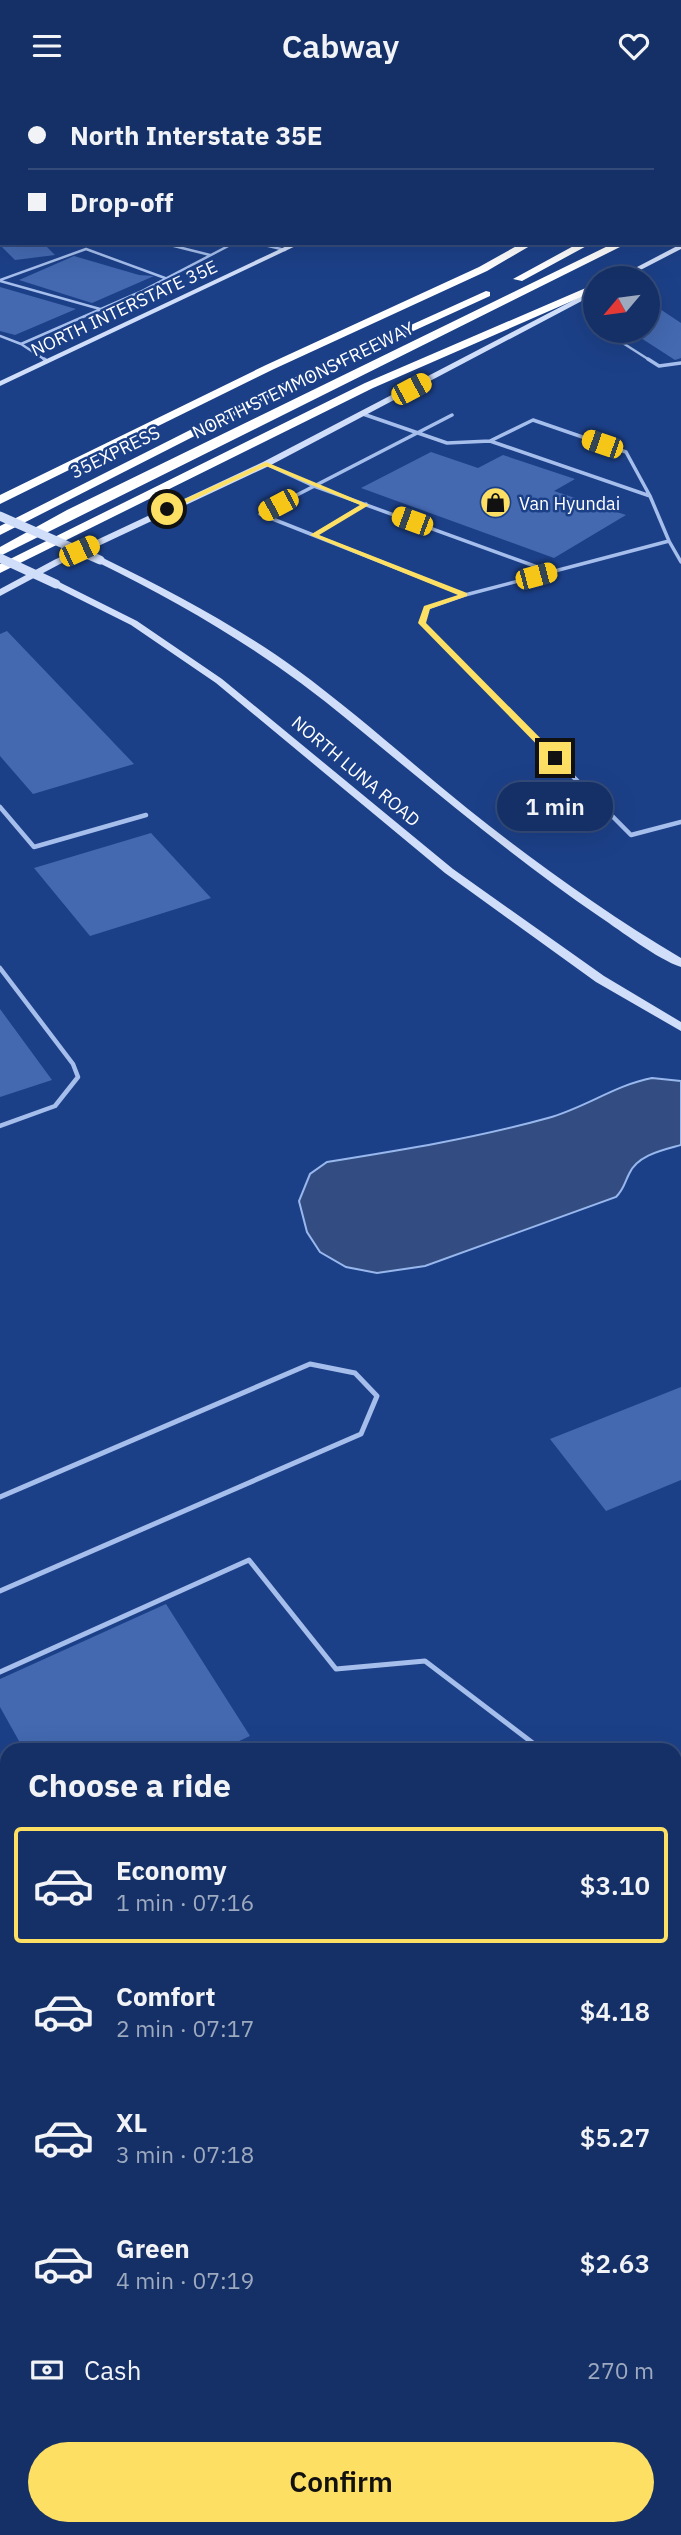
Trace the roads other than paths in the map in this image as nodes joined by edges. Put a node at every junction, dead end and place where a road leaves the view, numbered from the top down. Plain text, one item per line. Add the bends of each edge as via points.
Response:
1 (170, 245) edge
2 (229, 245) edge
3 (264, 245) edge
4 (295, 245) edge
5 (526, 245) edge
6 (583, 245) edge
7 (619, 245) edge
8 (681, 246) edge
9 (285, 250) junction
10 (210, 255) junction
11 (643, 266) edge
12 (165, 278) junction
13 (0, 281) edge
14 (583, 293) edge
15 (583, 295) edge
16 (100, 309) junction
17 (0, 336) edge
18 (623, 343) edge
19 (21, 344) junction
20 (47, 361) junction
21 (681, 363) edge
22 (2, 382) edge
23 (363, 414) junction
24 (452, 415) dead end
25 (416, 433) junction
26 (490, 441) junction
27 (266, 464) junction
28 (314, 486) junction
29 (650, 496) junction
30 (0, 500) edge
31 (366, 505) junction
32 (0, 516) edge
33 (0, 531) edge
34 (314, 535) junction
35 (669, 541) junction
36 (0, 552) edge
37 (0, 558) edge
38 (681, 562) edge
39 (0, 569) edge
40 (551, 572) junction
41 (0, 593) edge
42 (465, 595) junction
43 (0, 807) edge
44 (146, 815) dead end
45 (681, 823) edge
46 (681, 963) edge
47 (0, 968) edge
48 (681, 1027) edge
49 (0, 1126) edge
50 (0, 1497) edge
51 (0, 1591) edge
52 (0, 1672) edge
53 (533, 1743) edge

1 - 10 lane
2 - 10 lane
3 - 9 lane
4 - 9 main road, NORTH INTERSTATE 35E
5 - 30 highway, NORTH STEMMONS FREEWAY
6 - 33 highway, 35EXPRESS via 291,383
7 - 36 highway, NORTH STEMMONS FREEWAY
8 - 11 main road
9 - 20 main road, NORTH INTERSTATE 35E
10 - 12 lane
12 - 13 lane via 86,249
12 - 16 lane
13 - 16 lane
14 - 39 highway via 508,321 351,395
15 - 23 main road
16 - 19 lane
17 - 19 lane
18 - 21 lane via 660,366
19 - 20 lane
20 - 22 main road, NORTH INTERSTATE 35E
23 - 25 lane
23 - 27 main road
24 - 25 lane
25 - 26 lane via 447,443
25 - 28 lane
26 - 29 lane
26 - 29 lane via 533,420 626,452
27 - 28 lane
27 - 41 main road
28 - 31 lane
28 - 34 lane via 260,514
29 - 35 lane
31 - 34 lane
31 - 40 lane
32 - 46 main road, NORTH LUNA ROAD, bridge via 194,606 264,651 493,834 625,930
34 - 42 lane
35 - 38 lane
35 - 40 lane
37 - 48 main road, NORTH LUNA ROAD, bridge via 134,623 219,681 449,871 600,979
40 - 42 lane
42 - 45 lane via 427,608 422,623 631,835
43 - 44 lane via 34,847
47 - 49 lane via 78,1077 58,1107
50 - 51 lane via 310,1364 355,1373 377,1397 361,1434
52 - 53 lane via 249,1560 336,1669 425,1661

